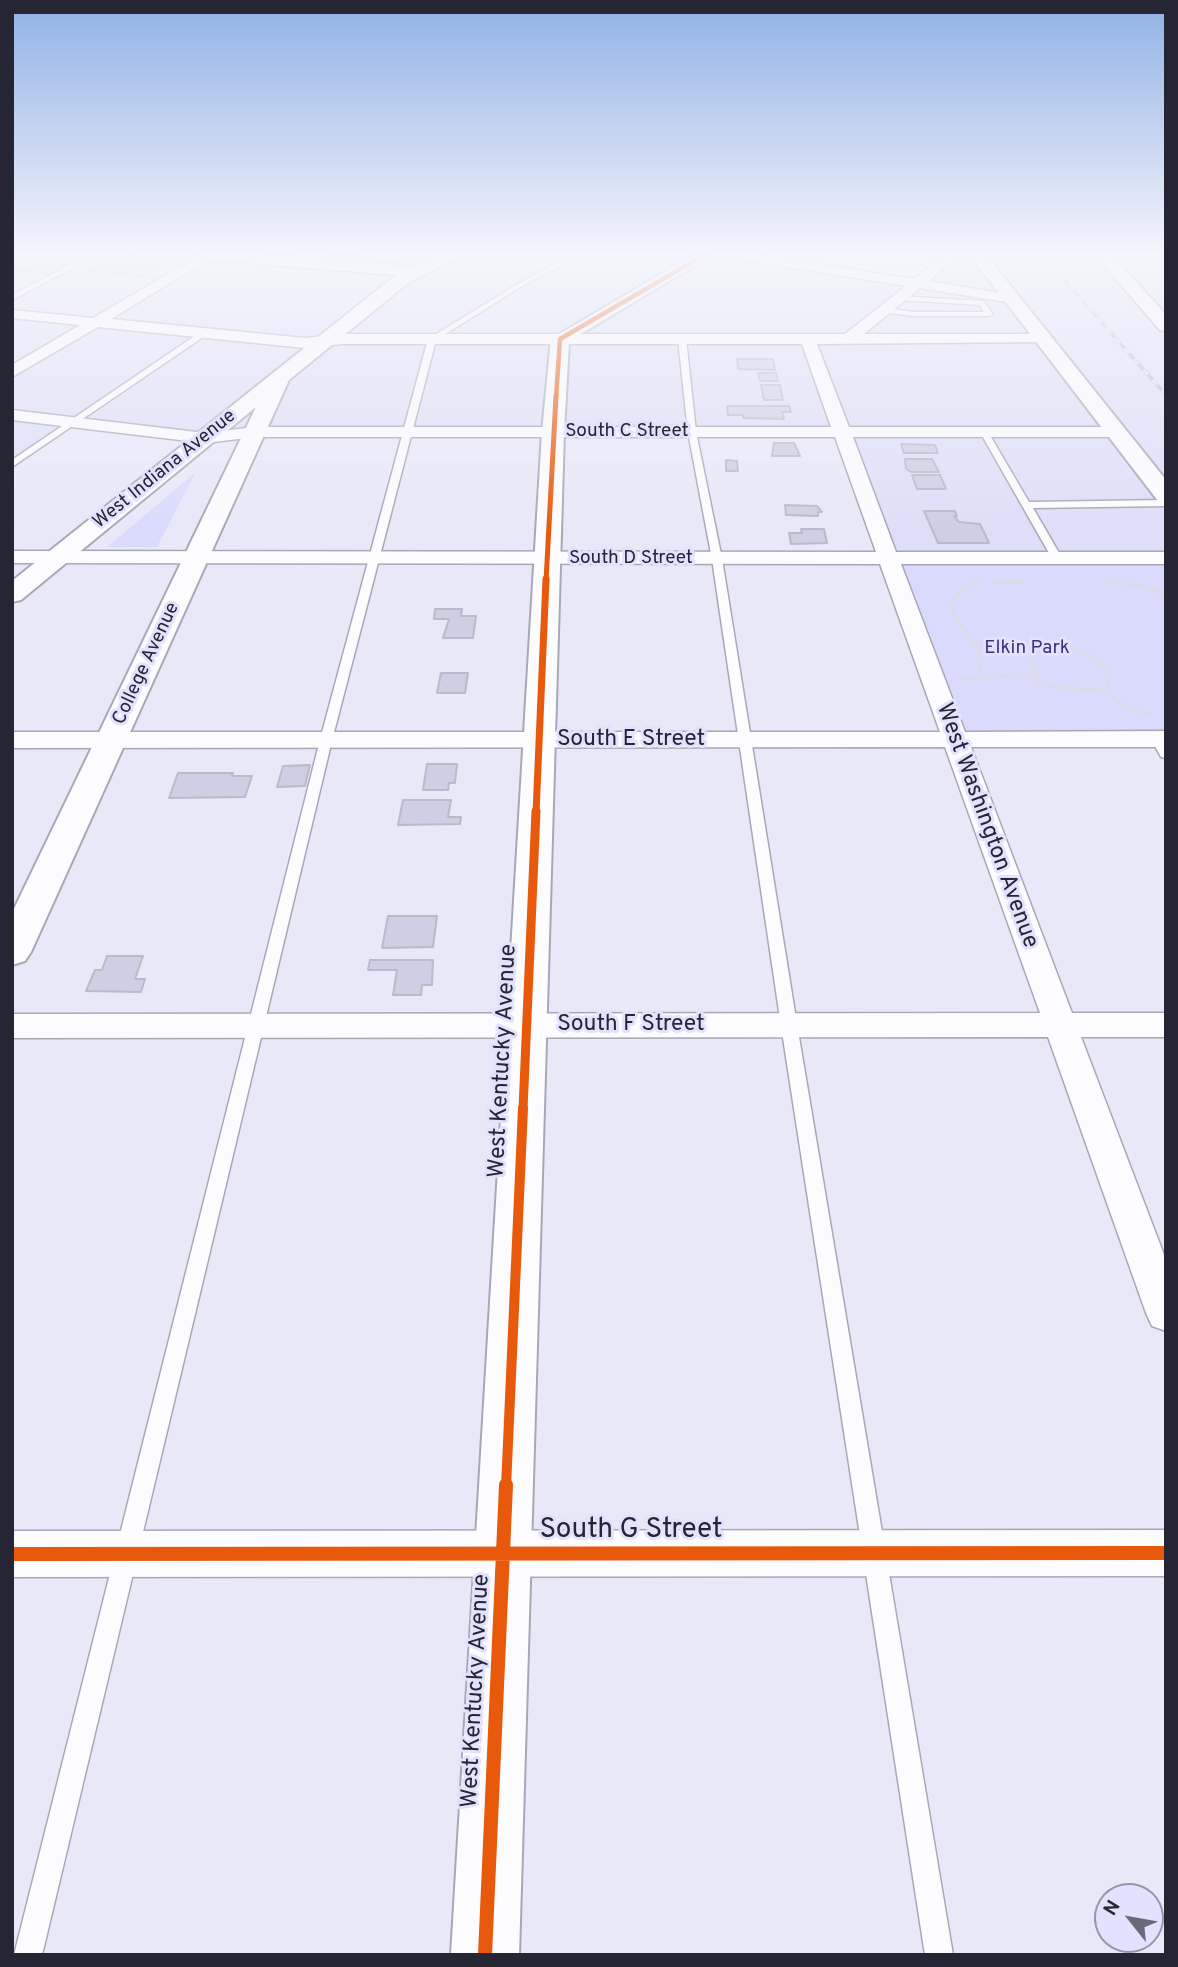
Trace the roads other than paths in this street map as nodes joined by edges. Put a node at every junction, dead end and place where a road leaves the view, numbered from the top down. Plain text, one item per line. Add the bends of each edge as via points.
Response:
1 (56, 346) edge
2 (186, 346) edge
3 (319, 346) edge
4 (430, 346) edge
5 (559, 346) edge
6 (683, 346) edge
7 (810, 346) edge
8 (1049, 346) edge
9 (12, 372) edge
10 (281, 376) junction
11 (12, 415) edge
12 (73, 422) junction
13 (255, 432) junction
14 (405, 432) junction
15 (553, 432) junction
16 (692, 432) junction
17 (841, 432) junction
18 (984, 432) junction
19 (1118, 432) junction
20 (205, 438) junction
21 (12, 464) edge
22 (1166, 496) edge
23 (1166, 503) edge
24 (1025, 505) junction
25 (12, 557) edge
26 (887, 558) junction
27 (1057, 558) junction
28 (1166, 558) edge
29 (55, 559) junction
30 (196, 559) junction
31 (372, 559) junction
32 (547, 559) junction
33 (717, 559) junction
34 (12, 594) edge
35 (1161, 737) edge
36 (12, 740) edge
37 (111, 740) junction
38 (326, 740) junction
39 (539, 740) junction
40 (744, 740) junction
41 (954, 740) junction
42 (12, 951) edge
43 (525, 1025) junction
44 (789, 1025) junction
45 (1059, 1025) junction
46 (1166, 1025) edge
47 (12, 1026) edge
48 (255, 1026) junction
49 (1166, 1313) edge
50 (876, 1553) junction
51 (1166, 1553) edge
52 (12, 1554) edge
53 (127, 1554) junction
54 (503, 1554) junction
55 (28, 1955) edge
56 (485, 1955) edge
57 (939, 1955) edge

1 - 9 street
2 - 12 lane
3 - 10 street, West Indiana Avenue
4 - 14 lane
5 - 15 street, West Kentucky Avenue
6 - 16 lane
7 - 17 street, West Washington Avenue
8 - 19 street
10 - 13 street, College Avenue
10 - 20 street, West Indiana Avenue
11 - 12 street, South C Street
12 - 20 street, South C Street
12 - 21 lane
13 - 14 street, South C Street
13 - 20 street, South C Street
13 - 30 street, College Avenue
14 - 15 street, South C Street
14 - 31 lane
15 - 16 street, South C Street
15 - 32 street, West Kentucky Avenue
16 - 17 street, South C Street
16 - 33 lane
17 - 18 street, South C Street
17 - 26 street, West Washington Avenue
18 - 19 street, South C Street
18 - 24 lane
19 - 22 street
20 - 29 street, West Indiana Avenue
23 - 24 lane
24 - 27 lane
25 - 29 street, South D Street
26 - 27 street, South D Street
26 - 33 street, South D Street
26 - 41 street, West Washington Avenue
27 - 28 street, South D Street
29 - 30 street, South D Street
29 - 34 street, West Indiana Avenue
30 - 31 street, South D Street
30 - 37 street, College Avenue
31 - 32 street, South D Street
31 - 38 lane
32 - 33 street, South D Street
32 - 39 street, West Kentucky Avenue
33 - 40 lane
35 - 41 street, South E Street
36 - 37 street, South E Street
37 - 38 street, South E Street
37 - 42 street, College Avenue
38 - 39 street, South E Street
38 - 48 lane
39 - 40 street, South E Street
39 - 43 street, West Kentucky Avenue
40 - 41 street, South E Street
40 - 44 lane
41 - 45 street, West Washington Avenue
43 - 44 street, South F Street
43 - 48 street, South F Street
43 - 54 street, West Kentucky Avenue
44 - 45 street, South F Street
44 - 50 lane
45 - 46 street, South F Street
45 - 49 street, West Washington Avenue
47 - 48 street, South F Street
48 - 53 lane
50 - 51 street, South G Street
50 - 54 street, South G Street
50 - 57 lane
52 - 53 street, South G Street
53 - 54 street, South G Street
53 - 55 lane
54 - 56 street, West Kentucky Avenue

